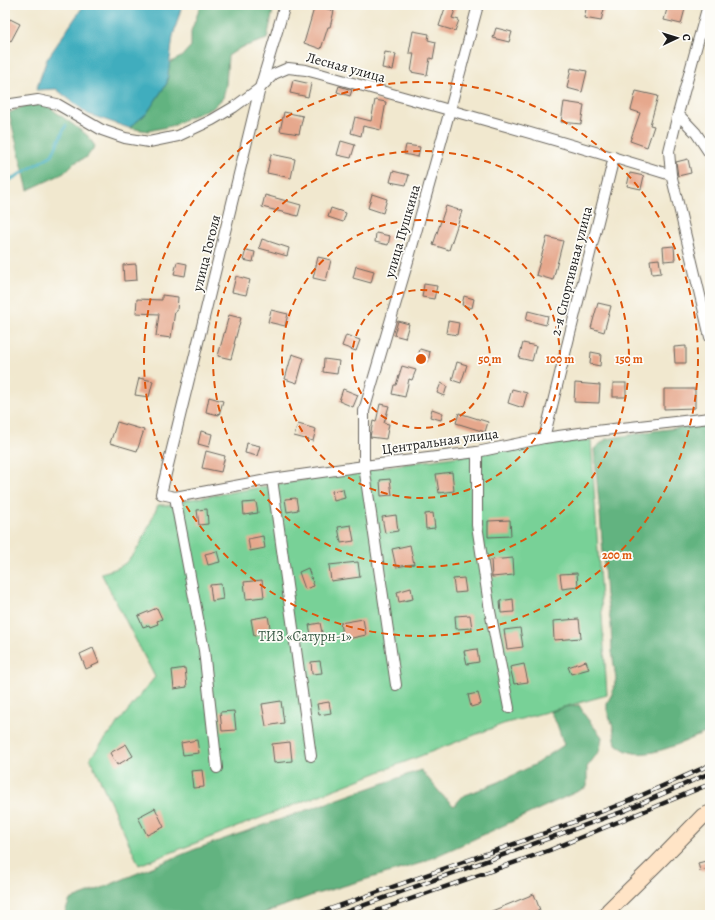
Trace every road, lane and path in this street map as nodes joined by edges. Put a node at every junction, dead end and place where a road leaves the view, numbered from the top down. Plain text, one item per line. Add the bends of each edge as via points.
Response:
1 (285, 5) edge
2 (478, 5) edge
3 (708, 5) edge
4 (260, 88) junction
5 (5, 105) edge
6 (450, 110) junction
7 (678, 114) junction
8 (710, 154) edge
9 (614, 157) junction
10 (672, 176) junction
11 (710, 337) edge
12 (710, 418) edge
13 (544, 438) junction
14 (477, 452) junction
15 (364, 466) junction
16 (272, 479) junction
17 (175, 497) junction
18 (396, 685) dead end
19 (508, 708) dead end
20 (311, 756) dead end
21 (217, 768) dead end
22 (710, 813) edge
23 (606, 915) edge

1 - 4 street, улица Гоголя
2 - 6 street, улица Пушкина
3 - 7 street
4 - 5 street, Лесная улица via 212,120 178,136 149,142 124,138 102,130 57,104 38,100
4 - 6 street, Лесная улица via 274,74 288,68 306,70
4 - 17 street, улица Гоголя via 161,494
6 - 9 street, Лесная улица
6 - 15 street, улица Пушкина via 364,411
7 - 8 street via 696,133
7 - 10 street via 669,151
9 - 10 street, Лесная улица
9 - 13 street, 2-я Спортивная улица
10 - 11 street
12 - 13 street, Центральная улица
13 - 14 street, Центральная улица
14 - 15 street, Центральная улица
14 - 19 street via 478,525 490,611
15 - 16 street, Центральная улица
15 - 18 street, улица Пушкина
16 - 17 street, Центральная улица
16 - 20 street
17 - 21 street via 204,650
22 - 23 street via 703,816

